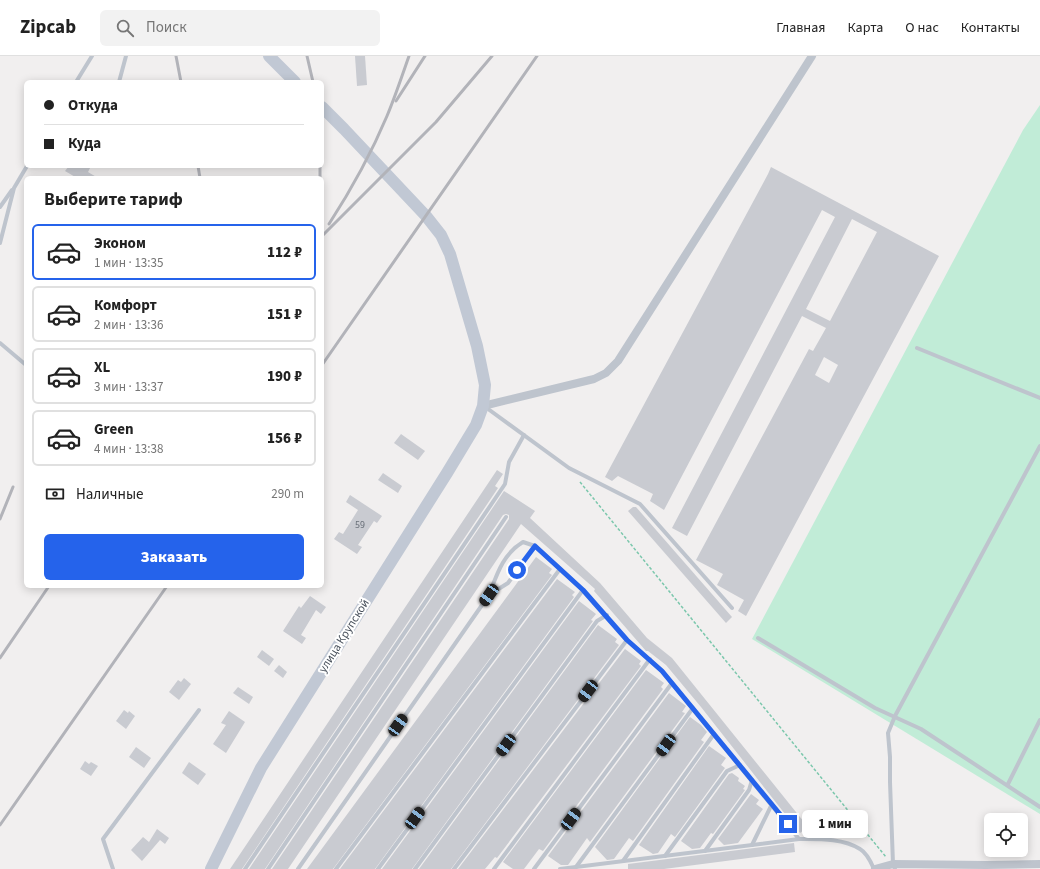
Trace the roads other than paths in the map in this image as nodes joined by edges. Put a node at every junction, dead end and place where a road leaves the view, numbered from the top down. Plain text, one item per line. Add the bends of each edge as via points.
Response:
1 (92, 56) edge
2 (126, 56) edge
3 (269, 56) edge
4 (812, 56) edge
5 (77, 80) edge
6 (120, 80) edge
7 (293, 80) edge
8 (324, 109) edge
9 (26, 168) edge
10 (14, 188) junction
11 (0, 207) edge
12 (0, 243) edge
13 (0, 343) edge
14 (917, 348) dead end
15 (24, 363) edge
16 (1040, 398) edge
17 (484, 406) junction
18 (524, 435) junction
19 (1040, 446) edge
20 (506, 517) dead end
21 (535, 546) junction
22 (560, 569) junction
23 (583, 590) junction
24 (489, 595) junction
25 (732, 608) dead end
26 (607, 615) junction
27 (758, 638) dead end
28 (627, 640) junction
29 (650, 660) junction
30 (672, 683) junction
31 (693, 708) junction
32 (199, 710) dead end
33 (895, 716) junction
34 (1040, 720) edge
35 (714, 734) junction
36 (740, 766) junction
37 (752, 780) junction
38 (1008, 784) junction
39 (772, 804) junction
40 (1040, 807) edge
41 (799, 839) junction
42 (752, 845) junction
43 (705, 851) junction
44 (665, 856) junction
45 (623, 861) junction
46 (1040, 864) edge
47 (576, 867) junction
48 (894, 867) edge
49 (113, 869) edge
50 (210, 869) edge
51 (245, 869) edge
52 (268, 869) edge
53 (298, 869) edge
54 (336, 869) edge
55 (378, 869) edge
56 (415, 869) edge
57 (454, 869) edge
58 (494, 869) edge
59 (534, 869) edge
60 (560, 869) edge
61 (875, 869) edge
62 (903, 869) edge

1 - 5 lane
2 - 6 lane
3 - 7 main road
4 - 17 street via 618,361 606,373 594,379
8 - 17 main road, улица Крупской via 441,235 450,254 477,346 485,386
9 - 10 lane
10 - 11 lane
10 - 12 lane
13 - 15 lane
14 - 16 lane
17 - 18 lane
17 - 50 main road, улица Крупской via 476,425 451,467 261,768
18 - 25 lane via 569,468 640,504
18 - 51 lane via 509,462 505,484
19 - 33 lane
20 - 52 lane
21 - 22 lane
21 - 24 lane via 508,583
21 - 24 lane via 523,542 513,548 499,568
22 - 23 lane
22 - 54 lane
23 - 26 lane
23 - 55 lane
24 - 53 lane
26 - 28 lane
26 - 56 lane via 597,621
27 - 33 lane via 875,708
28 - 29 lane
28 - 57 lane
29 - 30 lane
29 - 58 lane
30 - 31 lane
30 - 59 lane
31 - 35 lane
31 - 47 lane
32 - 49 lane via 104,839
33 - 38 lane via 921,729
33 - 48 lane via 888,733
34 - 38 lane
35 - 36 lane
35 - 45 lane
36 - 37 lane
36 - 44 lane via 727,771
37 - 39 lane
37 - 43 lane via 749,790
38 - 40 lane
39 - 41 lane
39 - 42 lane
41 - 42 lane
41 - 61 lane via 824,839 846,843 860,849
42 - 43 lane
43 - 44 lane
44 - 45 lane
45 - 47 lane
46 - 48 street
47 - 60 lane
48 - 61 street
48 - 62 lane

